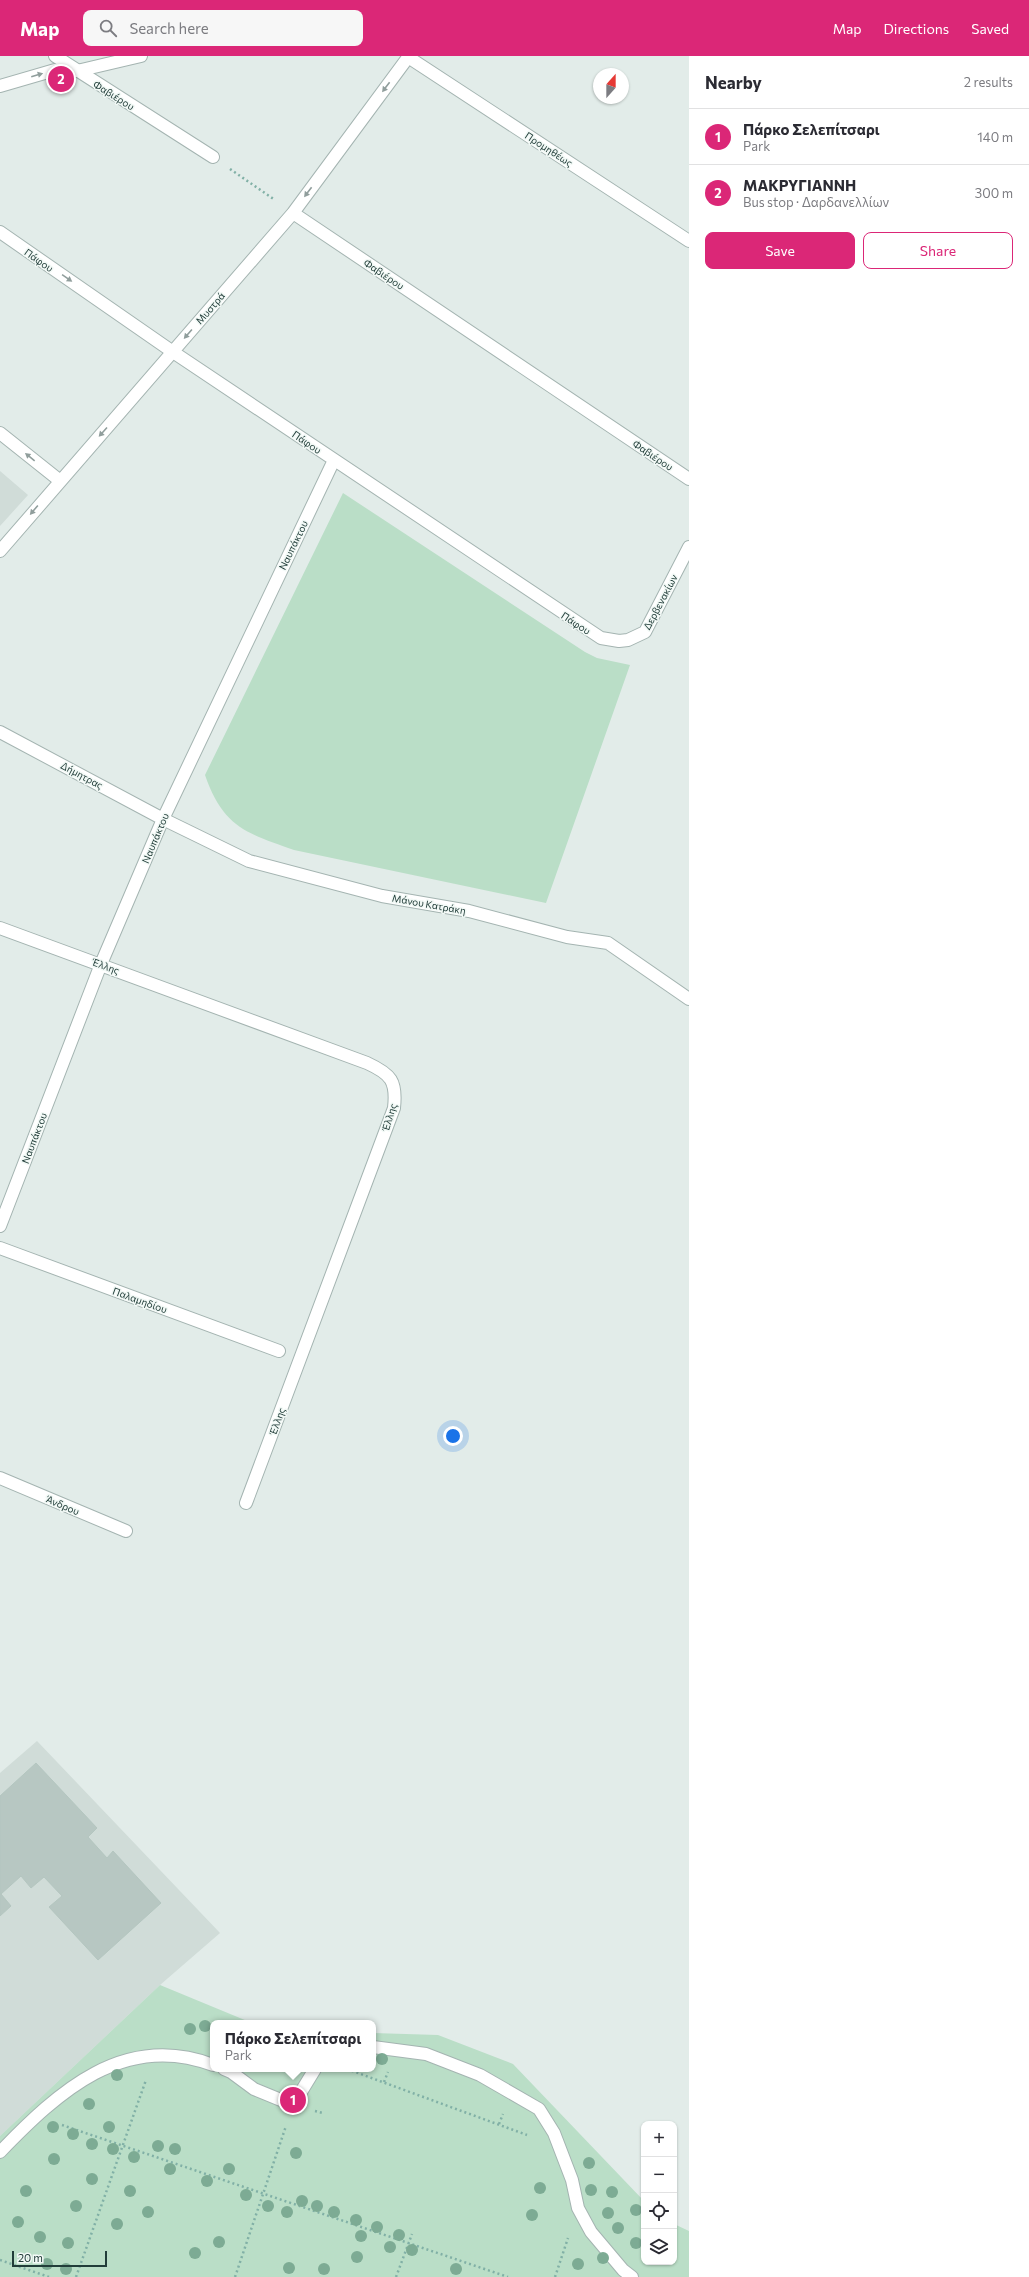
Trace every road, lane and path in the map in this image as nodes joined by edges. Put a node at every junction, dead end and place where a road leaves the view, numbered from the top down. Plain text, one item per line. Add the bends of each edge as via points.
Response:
1 (55, 56) edge
2 (141, 56) edge
3 (409, 56) edge
4 (77, 71) junction
5 (0, 86) edge
6 (213, 157) joint
7 (293, 213) junction
8 (0, 232) edge
9 (689, 241) edge
10 (172, 352) junction
11 (0, 433) edge
12 (334, 460) junction
13 (689, 479) edge
14 (60, 480) junction
15 (689, 547) edge
16 (0, 551) edge
17 (619, 641) joint
18 (0, 732) edge
19 (163, 818) junction
20 (0, 928) edge
21 (101, 964) junction
22 (689, 999) edge
23 (0, 1226) edge
24 (0, 1248) edge
25 (279, 1351) dead end
26 (0, 1478) edge
27 (246, 1503) dead end
28 (126, 1532) dead end
29 (376, 2047) edge
30 (156, 2054) junction
31 (210, 2064) edge
32 (231, 2072) edge
33 (313, 2072) edge
34 (355, 2072) edge
35 (294, 2105) junction
36 (37, 2117) junction
37 (121, 2146) junction
38 (559, 2146) junction
39 (0, 2152) edge
40 (263, 2195) junction
41 (578, 2208) junction
42 (412, 2234) dead end
43 (408, 2244) junction
44 (0, 2260) edge
45 (49, 2277) edge
46 (76, 2277) edge
47 (235, 2277) edge
48 (396, 2277) edge
49 (508, 2277) edge
50 (555, 2277) edge
51 (632, 2277) edge

1 - 4 street, Φαβιέρου
2 - 4 street
3 -> 7 street, Μυστρά
3 - 9 street, Προμηθέως
5 -> 4 street via 55,70
4 - 6 street, Φαβιέρου
6 - 7 path
7 -> 10 street, Μυστρά
7 - 13 street, Φαβιέρου
8 -> 10 street, Πάφου
10 - 12 street, Πάφου
10 -> 14 street, Μυστρά
14 -> 11 street
12 - 17 street, Πάφου via 590,633
12 - 19 street, Ναυπάκτου
14 -> 16 street, Μυστρά
15 - 17 street, Δερβενακίων via 645,632 636,638
18 - 19 street, Δήμητρας
19 - 21 street, Ναυπάκτου
19 - 22 street, Μάνου Κατράκη via 249,861 382,896 469,911 567,937 608,943
20 - 21 street, Έλλης
21 - 23 street, Ναυπάκτου
21 - 27 street, Έλλης via 367,1063 382,1070 392,1080 395,1093 394,1108
24 - 25 street, Παλαμηδίου
26 - 28 street, Άνδρου
29 - 38 street via 426,2054 480,2075 512,2091 539,2109
30 - 31 street
30 - 36 street via 104,2067 70,2089
30 - 37 path
32 - 35 street via 254,2089
33 - 35 street
34 - 38 path
35 - 40 path
36 - 37 path
36 - 39 street
37 - 40 path
37 - 46 path
38 - 41 street via 572,2180
40 - 43 path
40 - 47 path
41 - 50 path
41 - 51 street via 591,2232
42 - 43 path
43 - 48 path
43 - 49 path
44 - 45 path

